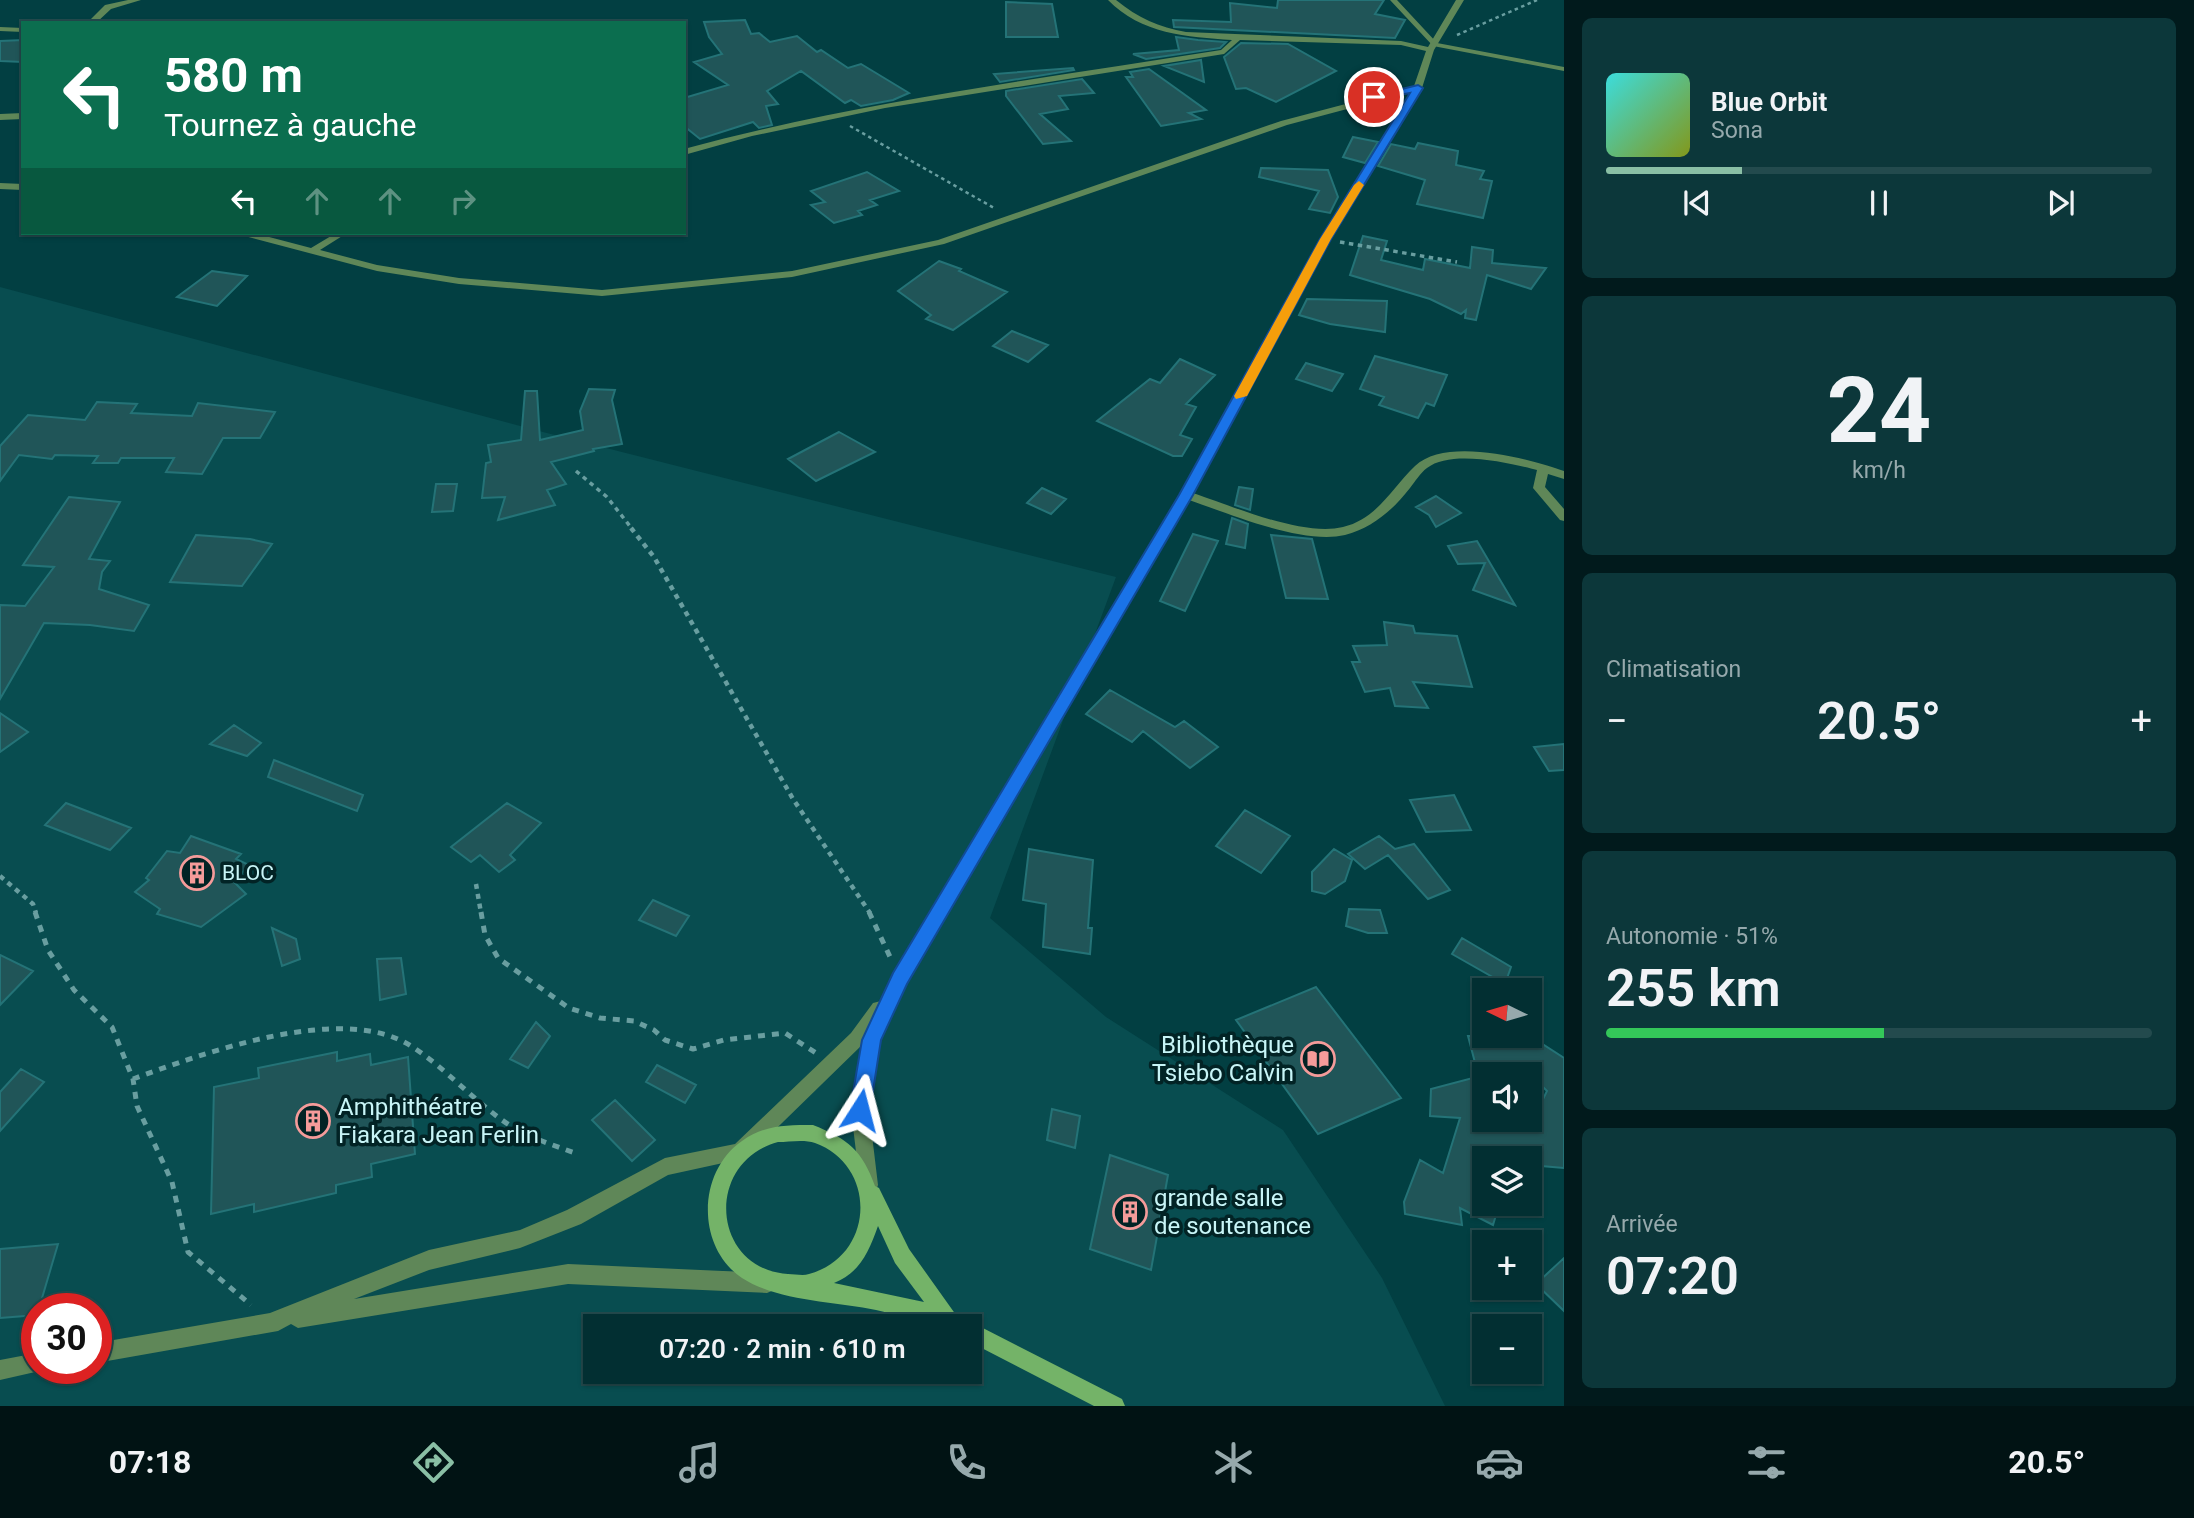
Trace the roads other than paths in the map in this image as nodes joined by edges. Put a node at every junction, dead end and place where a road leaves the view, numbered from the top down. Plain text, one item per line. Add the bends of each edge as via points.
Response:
1 (137, 0) edge
2 (1112, 0) edge
3 (1393, 0) edge
4 (1460, 0) edge
5 (93, 21) edge
6 (0, 29) edge
7 (21, 30) edge
8 (1238, 38) junction
9 (1433, 48) junction
10 (1564, 69) edge
11 (1418, 88) junction
12 (21, 116) edge
13 (0, 117) edge
14 (686, 151) edge
15 (0, 186) edge
16 (21, 187) edge
17 (252, 235) edge
18 (339, 235) edge
19 (312, 251) junction
20 (1544, 467) junction
21 (1564, 475) edge
22 (1186, 495) junction
23 (1564, 517) edge
24 (900, 979) junction
25 (740, 1152) junction
26 (869, 1188) junction
27 (776, 1283) junction
28 (919, 1314) edge
29 (946, 1314) edge
30 (271, 1322) junction
31 (982, 1338) edge
32 (112, 1350) edge
33 (21, 1366) edge
34 (0, 1370) edge
35 (1115, 1406) edge

1 - 5 street via 108,7
2 - 8 street via 1142,24
3 - 9 lane
4 - 9 street
6 - 7 street
8 - 9 street
8 - 14 street via 1224,52 834,116
9 - 10 lane
9 - 11 street
11 - 19 street via 1271,127 941,243 792,274 602,293 459,281 377,268
11 - 22 street via 1326,239
12 - 13 street
15 - 16 street
17 - 19 street
18 - 19 street
20 - 21 street
20 - 22 street via 1455,454 1427,462 1388,507 1362,525 1331,533 1269,522
20 - 23 street via 1539,488
22 - 24 street
24 - 25 street via 857,1038
24 - 26 street via 871,1040 860,1110
25 - 26 main road via 763,1138 789,1132 815,1135 838,1146 857,1164
25 - 27 main road via 724,1173 716,1199 718,1226 730,1252 750,1271
25 - 30 street via 665,1167 575,1217 520,1239 429,1261
26 - 27 main road via 871,1219 860,1248 838,1271 808,1284
26 - 29 main road via 902,1256
27 - 28 main road via 863,1298
27 - 30 street via 568,1274
30 - 32 street
31 - 35 main road
33 - 34 street

